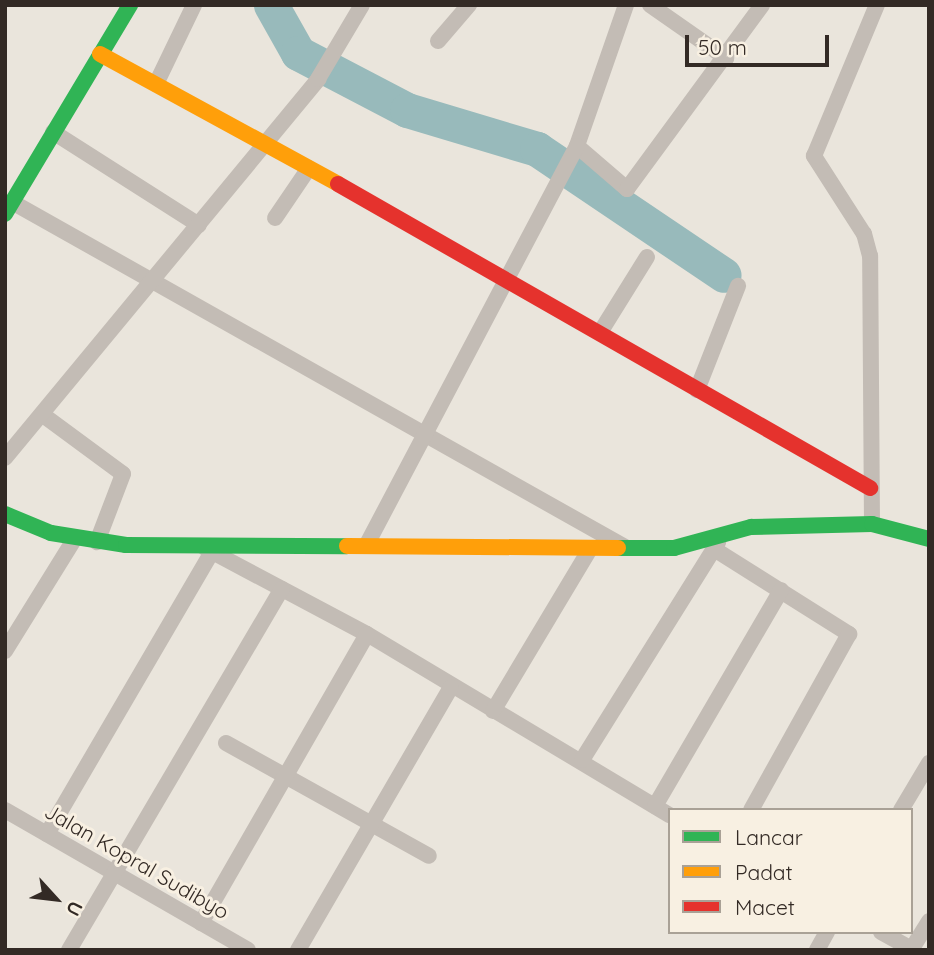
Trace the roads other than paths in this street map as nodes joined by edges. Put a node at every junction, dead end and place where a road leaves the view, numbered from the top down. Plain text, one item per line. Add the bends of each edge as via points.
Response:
1 (130, 5) edge
2 (194, 5) edge
3 (469, 5) edge
4 (650, 5) edge
5 (762, 5) edge
6 (877, 5) edge
7 (623, 6) edge
8 (357, 7) edge
9 (438, 41) dead end
10 (100, 54) junction
11 (726, 58) junction
12 (156, 84) junction
13 (54, 132) junction
14 (265, 143) junction
15 (576, 150) junction
16 (309, 168) junction
17 (8, 208) edge
18 (275, 218) dead end
19 (198, 225) junction
20 (647, 257) dead end
21 (509, 277) junction
22 (151, 281) junction
23 (738, 286) dead end
24 (601, 331) junction
25 (697, 390) junction
26 (43, 415) junction
27 (422, 434) junction
28 (5, 458) edge
29 (870, 488) junction
30 (5, 514) edge
31 (872, 524) junction
32 (75, 538) junction
33 (929, 539) edge
34 (97, 542) junction
35 (717, 543) junction
36 (366, 547) junction
37 (625, 547) junction
38 (206, 548) junction
39 (590, 549) junction
40 (282, 589) junction
41 (781, 590) junction
42 (367, 634) junction
43 (5, 651) edge
44 (452, 687) junction
45 (493, 711) junction
46 (226, 743) dead end
47 (582, 760) junction
48 (929, 763) edge
49 (287, 776) junction
50 (654, 806) junction
51 (752, 808) edge
52 (902, 808) edge
53 (5, 810) edge
54 (668, 814) edge
55 (370, 822) junction
56 (47, 834) junction
57 (429, 856) dead end
58 (114, 873) junction
59 (929, 921) edge
60 (201, 923) junction
61 (826, 934) edge
62 (885, 934) edge
63 (912, 949) edge
64 (69, 950) edge
65 (248, 950) edge
66 (298, 950) edge
67 (817, 950) edge

1 - 10 street
2 - 12 street
3 - 9 street
4 - 11 street
5 - 11 street
6 - 29 street via 814,156 864,234 870,256
7 - 15 street
8 - 14 street via 318,79
10 - 12 street
10 - 13 street
11 - 15 street via 627,189
12 - 14 street
13 - 17 street
13 - 19 street
14 - 16 street
14 - 19 street
15 - 21 street
16 - 18 street
16 - 21 street
17 - 22 street
19 - 22 street
20 - 24 street
21 - 24 street
21 - 27 street
22 - 26 street
22 - 27 street
23 - 25 street
24 - 25 street
25 - 29 street
26 - 28 street
26 - 34 street via 122,474
27 - 36 street
27 - 37 street
29 - 31 street
30 - 32 street
31 - 33 street
31 - 35 street via 751,527
32 - 34 street
32 - 43 street
34 - 38 street
35 - 37 street
35 - 41 street
35 - 47 street
36 - 38 street
36 - 39 street
37 - 39 street
38 - 40 street
38 - 56 street
39 - 45 street
40 - 42 street
40 - 58 street
41 - 50 street
41 - 51 street via 845,627 848,643
42 - 44 street
42 - 49 street
44 - 45 street
44 - 55 street
45 - 47 street
46 - 49 street
47 - 50 street
48 - 52 street
49 - 55 street
49 - 60 street
50 - 54 street
53 - 56 street, Jalan Kopral Sudibyo
55 - 57 street
55 - 66 street
56 - 58 street, Jalan Kopral Sudibyo
58 - 60 street, Jalan Kopral Sudibyo
58 - 64 street
59 - 63 street
60 - 65 street, Jalan Kopral Sudibyo
61 - 67 street
62 - 63 street

